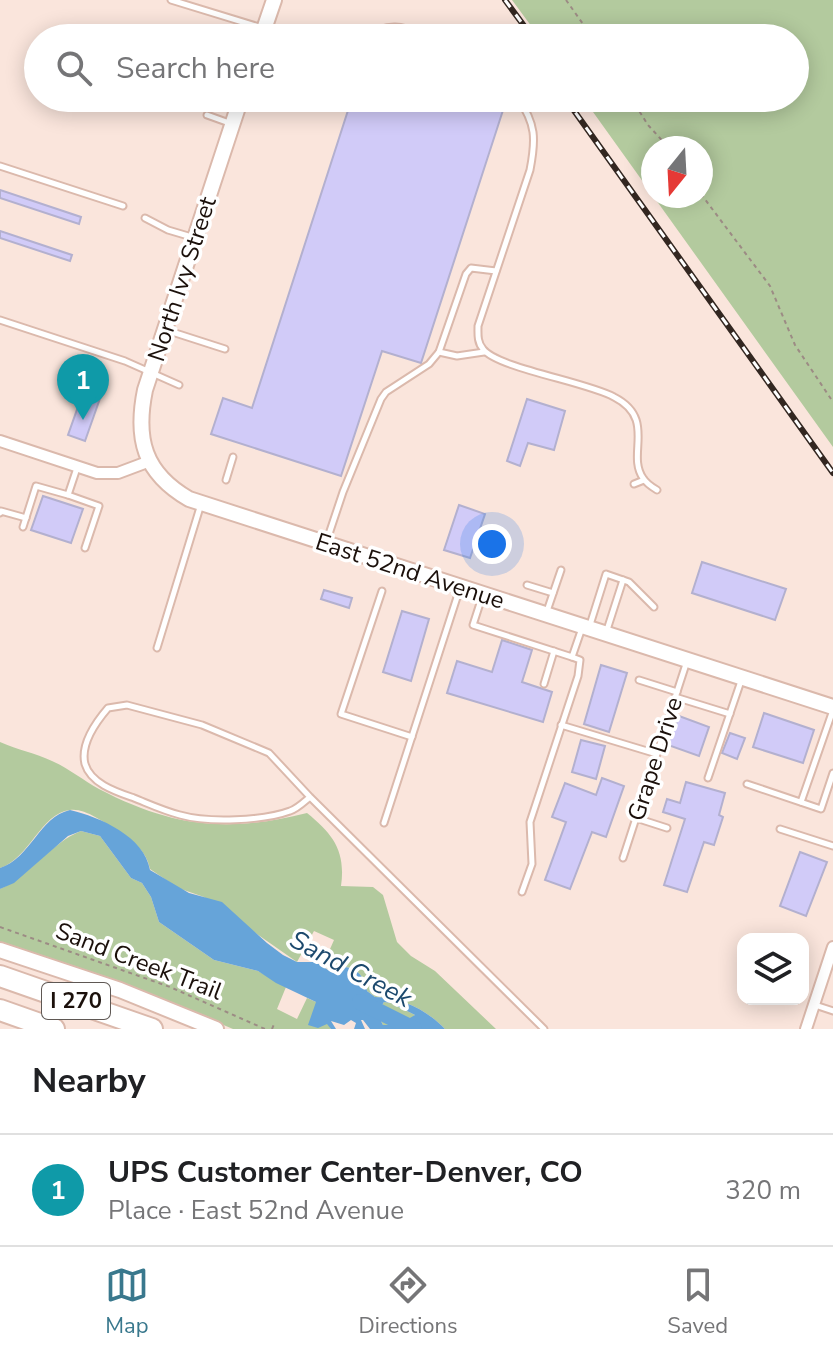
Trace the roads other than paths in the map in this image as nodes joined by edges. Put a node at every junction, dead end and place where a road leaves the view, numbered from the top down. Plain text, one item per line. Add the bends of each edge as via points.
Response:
1 (171, 0) edge
2 (274, 0) edge
3 (238, 24) edge
4 (266, 24) edge
5 (237, 112) edge
6 (528, 112) edge
7 (207, 115) dead end
8 (233, 124) junction
9 (0, 166) edge
10 (123, 206) dead end
11 (145, 218) dead end
12 (196, 238) junction
13 (496, 271) junction
14 (0, 320) edge
15 (165, 330) junction
16 (225, 349) dead end
17 (439, 352) junction
18 (484, 352) junction
19 (151, 373) junction
20 (179, 385) dead end
21 (0, 441) edge
22 (233, 457) dead end
23 (150, 461) junction
24 (77, 468) junction
25 (226, 480) dead end
26 (644, 480) junction
27 (634, 484) dead end
28 (657, 490) dead end
29 (68, 495) junction
30 (201, 503) junction
31 (0, 513) edge
32 (26, 518) junction
33 (23, 527) dead end
34 (326, 544) junction
35 (85, 548) dead end
36 (561, 570) dead end
37 (623, 580) junction
38 (527, 585) dead end
39 (460, 587) junction
40 (382, 591) dead end
41 (553, 593) junction
42 (483, 594) junction
43 (654, 607) dead end
44 (546, 615) junction
45 (586, 628) junction
46 (606, 634) junction
47 (157, 648) dead end
48 (554, 651) junction
49 (572, 657) junction
50 (688, 660) junction
51 (742, 678) junction
52 (639, 680) dead end
53 (544, 684) dead end
54 (676, 695) junction
55 (833, 708) edge
56 (730, 714) junction
57 (561, 725) junction
58 (412, 737) junction
59 (657, 754) junction
60 (833, 773) edge
61 (708, 778) dead end
62 (747, 784) dead end
63 (310, 797) junction
64 (801, 802) junction
65 (636, 818) junction
66 (384, 823) dead end
67 (667, 828) dead end
68 (780, 829) dead end
69 (833, 846) edge
70 (623, 858) dead end
71 (522, 892) dead end
72 (833, 947) edge
73 (0, 950) edge
74 (831, 962) edge
75 (0, 976) edge
76 (814, 1004) junction
77 (0, 1010) edge
78 (833, 1011) edge
79 (54, 1029) edge
80 (152, 1029) edge
81 (216, 1029) edge
82 (544, 1029) edge
83 (806, 1029) edge

1 - 3 lane
2 - 4 street
5 - 8 street, North Ivy Street
6 - 13 lane via 534,150
7 - 8 lane
8 - 12 street, North Ivy Street
9 - 10 lane
11 - 12 lane
12 - 15 street, North Ivy Street
13 - 17 lane via 471,268 466,274
13 - 18 lane via 478,326
14 - 19 lane
15 - 16 lane
15 - 19 street, North Ivy Street
17 - 18 lane
17 - 34 lane via 381,399
18 - 26 lane via 616,398 629,408 636,419 638,469
19 - 20 lane
19 - 23 street, North Ivy Street via 141,410
21 - 24 street
22 - 25 lane
23 - 24 street via 108,474
23 - 30 street, East 52nd Avenue via 171,489
24 - 29 lane
26 - 27 lane
26 - 28 lane
29 - 32 lane via 36,486
29 - 35 lane via 99,506
30 - 34 street, East 52nd Avenue
30 - 47 lane
31 - 32 lane
32 - 33 lane
34 - 39 street, East 52nd Avenue
36 - 41 lane
37 - 43 lane
37 - 45 lane via 606,574
37 - 46 lane
38 - 41 lane
39 - 42 street, East 52nd Avenue
39 - 58 lane
40 - 58 lane via 341,714
41 - 44 lane
42 - 44 street, East 52nd Avenue
42 - 48 lane via 473,625
44 - 45 street, East 52nd Avenue
45 - 46 street, East 52nd Avenue
45 - 49 lane
46 - 50 street, East 52nd Avenue
48 - 49 lane
48 - 53 lane
49 - 57 lane via 580,660
50 - 51 street, East 52nd Avenue
50 - 54 lane, Grape Drive
51 - 55 street, East 52nd Avenue
51 - 56 lane
52 - 54 lane
54 - 56 lane
54 - 59 lane, Grape Drive
55 - 64 lane
56 - 61 lane
57 - 59 lane
57 - 71 lane via 530,822 532,864
58 - 66 lane
59 - 65 lane, Grape Drive
60 - 64 lane via 821,809
62 - 64 lane
63 - 63 lane via 269,753 202,725 127,705 108,708 86,747 85,764 111,790 181,816 265,817 293,811
63 - 82 lane
65 - 67 lane
65 - 70 lane, Grape Drive
68 - 69 lane
72 - 74 street
73 - 81 street
74 - 76 street
75 - 80 highway, I 270
76 - 78 lane
76 - 83 street
77 - 79 highway, I 270

